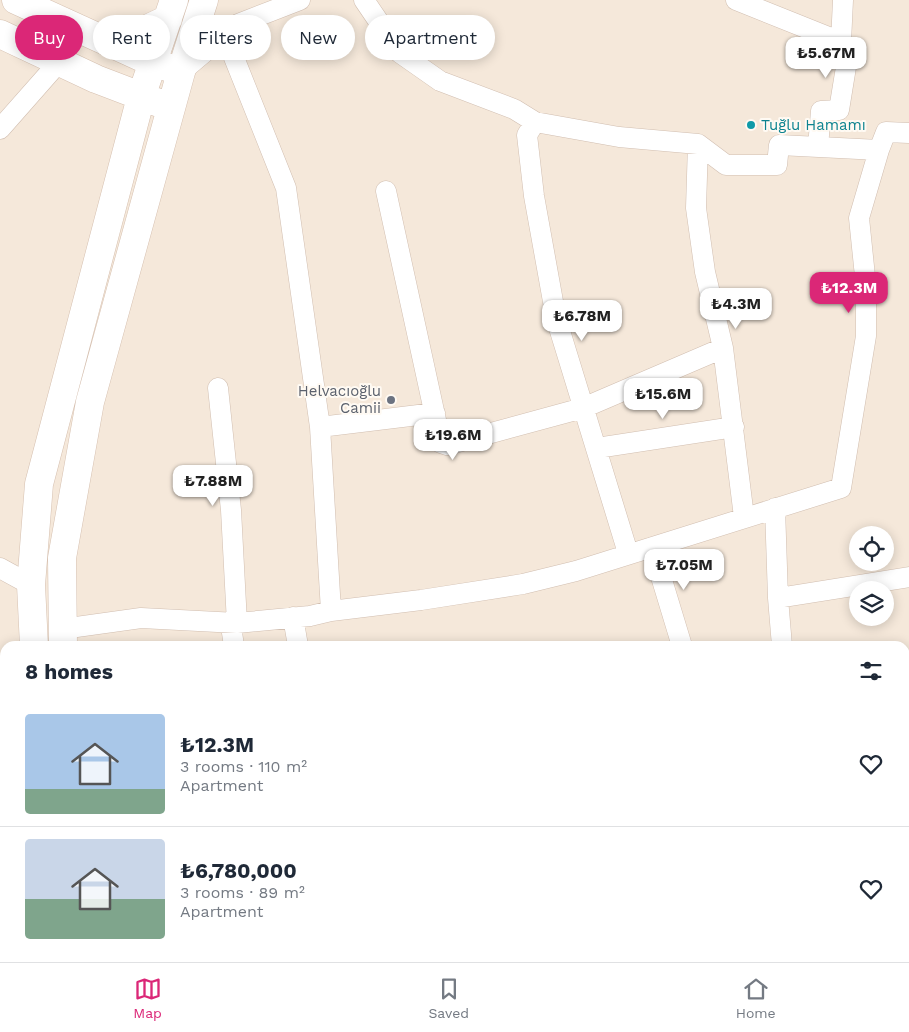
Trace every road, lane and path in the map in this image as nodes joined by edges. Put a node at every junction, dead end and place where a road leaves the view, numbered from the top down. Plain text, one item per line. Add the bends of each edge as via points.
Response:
1 (16, 0) edge
2 (204, 0) edge
3 (217, 0) edge
4 (300, 0) edge
5 (364, 0) edge
6 (736, 0) edge
7 (842, 0) edge
8 (171, 9) edge
9 (199, 15) edge
10 (206, 15) edge
11 (261, 15) edge
12 (0, 34) edge
13 (93, 35) edge
14 (841, 42) junction
15 (148, 60) edge
16 (185, 60) edge
17 (195, 60) edge
18 (235, 60) edge
19 (59, 62) junction
20 (154, 63) junction
21 (181, 72) junction
22 (96, 79) junction
23 (141, 97) junction
24 (171, 107) junction
25 (535, 122) junction
26 (0, 129) edge
27 (132, 133) junction
28 (909, 133) edge
29 (698, 144) junction
30 (818, 147) junction
31 (880, 150) junction
32 (386, 191) dead end
33 (723, 348) junction
34 (218, 388) dead end
35 (583, 408) junction
36 (435, 413) junction
37 (320, 427) junction
38 (734, 427) junction
39 (597, 448) junction
40 (775, 508) junction
41 (744, 517) junction
42 (652, 547) junction
43 (628, 554) junction
44 (0, 568) edge
45 (909, 577) edge
46 (31, 585) junction
47 (778, 598) junction
48 (330, 611) junction
49 (293, 617) junction
50 (237, 622) junction
51 (63, 638) edge
52 (34, 641) edge
53 (233, 641) edge
54 (297, 641) edge
55 (680, 641) edge
56 (782, 641) edge

1 - 13 main road
2 - 9 main road
3 - 10 street
4 - 11 street
5 - 25 street via 400,53 440,81 514,109
6 - 14 street
7 - 14 street
8 - 20 main road
12 - 19 main road
14 - 30 street via 846,67 839,110 821,111
15 - 20 main road
16 - 21 main road
17 - 21 street
18 - 37 street via 286,188
19 - 22 main road
19 - 26 street
20 - 21 main road
20 - 23 main road
21 - 24 main road
22 - 23 main road
22 - 27 main road
23 - 24 main road
23 - 27 main road
24 - 51 main road via 90,402 62,558
25 - 29 street via 619,137
25 - 35 street via 527,134 534,196 556,318
27 - 46 main road via 39,484
28 - 31 street via 886,132
29 - 30 street via 726,165 777,165 780,145
29 - 33 street via 696,208 705,272
30 - 31 street
31 - 40 street via 858,218 866,286 866,336 841,488
32 - 36 street
33 - 35 street
33 - 38 street
34 - 50 street via 231,510
35 - 36 street via 447,445 441,443
35 - 39 street
36 - 37 street
37 - 48 street
38 - 39 street
38 - 41 street
39 - 43 street
40 - 41 street
40 - 47 street
41 - 42 street
42 - 43 street
42 - 55 street
43 - 48 street via 523,584
44 - 46 street
45 - 47 street
46 - 52 main road
47 - 56 street
48 - 49 street
49 - 50 street
49 - 54 street
50 - 51 street via 141,618
50 - 53 street via 231,626

